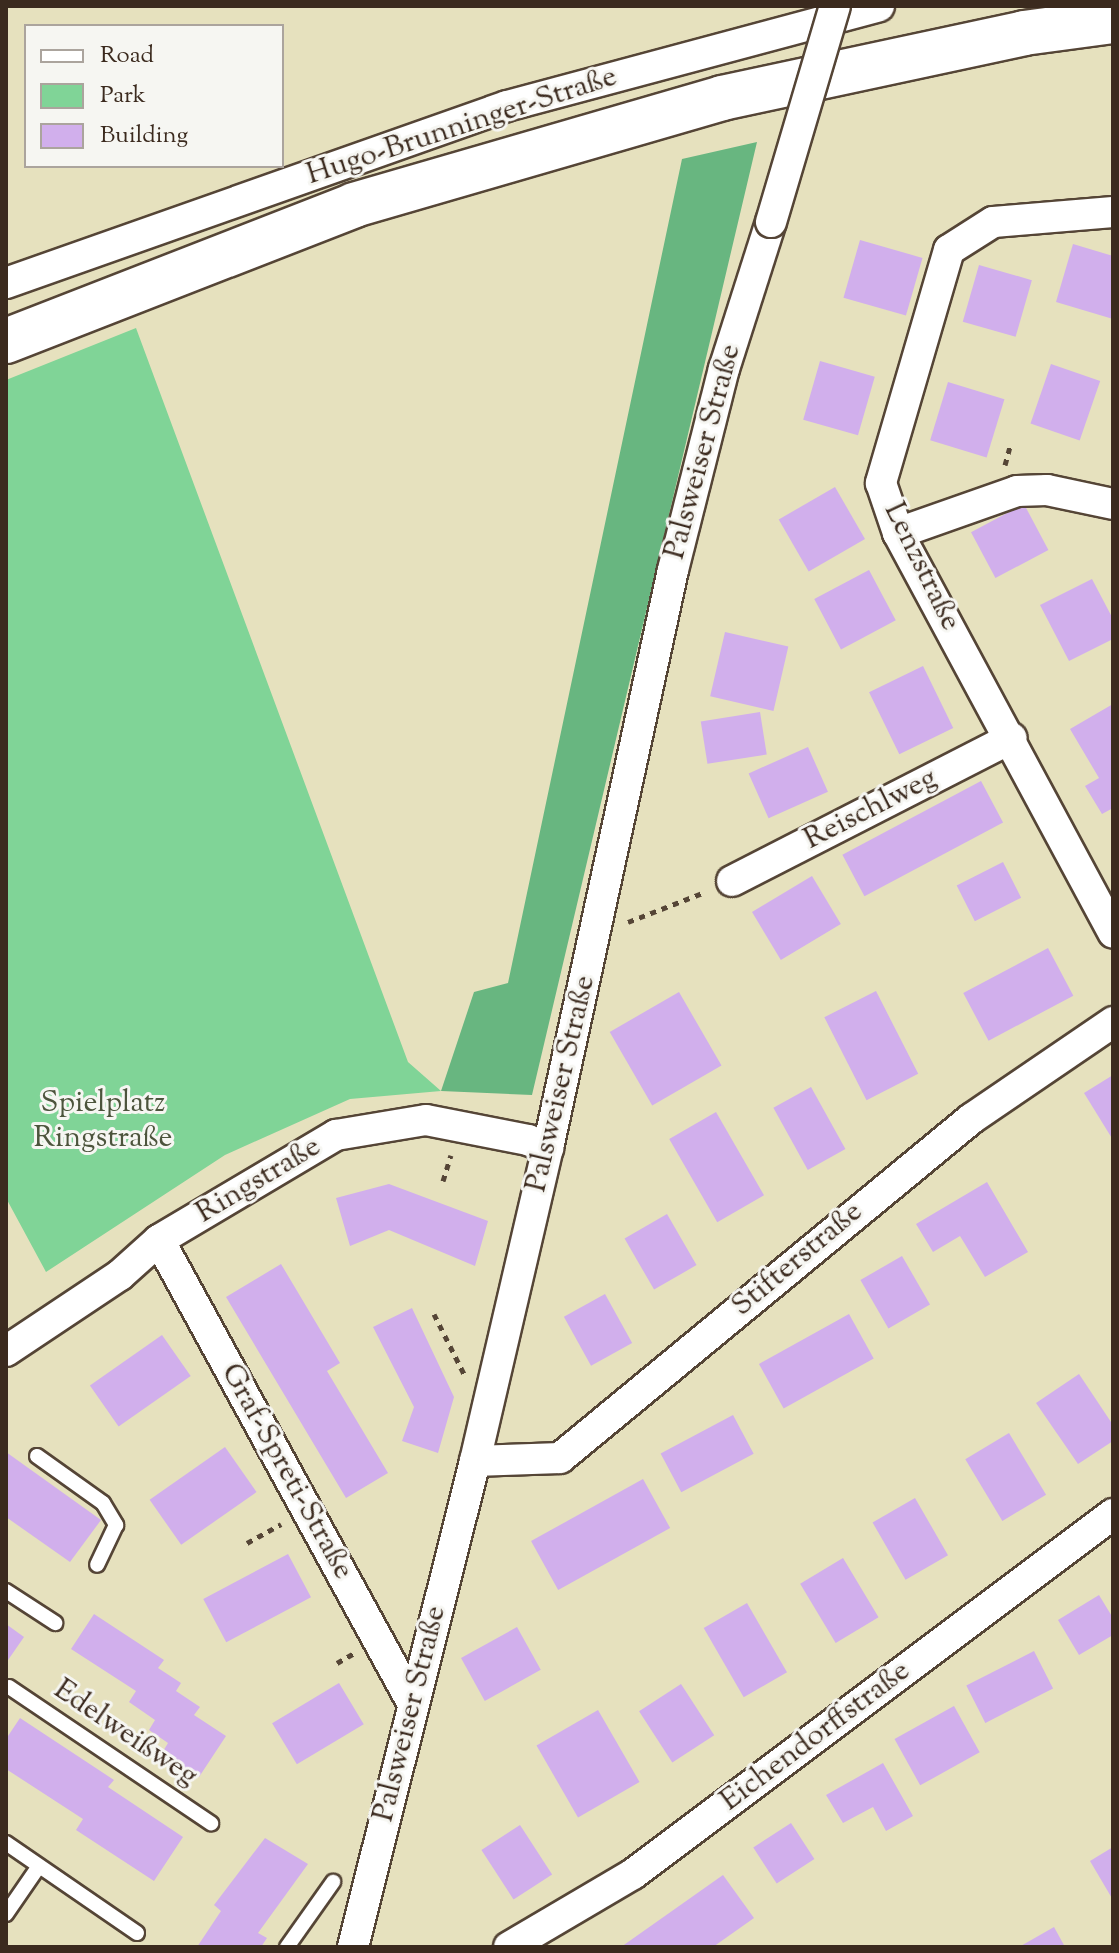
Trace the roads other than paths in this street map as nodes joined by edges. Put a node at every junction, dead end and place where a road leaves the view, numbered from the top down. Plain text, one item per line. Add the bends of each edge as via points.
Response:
1 (835, 6) edge
2 (879, 6) edge
3 (1113, 21) edge
4 (1113, 212) edge
5 (6, 283) edge
6 (6, 341) edge
7 (1113, 504) edge
8 (898, 533) junction
9 (1011, 738) junction
10 (732, 881) road end
11 (1113, 933) edge
12 (1113, 1022) edge
13 (548, 1148) junction
14 (159, 1240) junction
15 (6, 1351) edge
16 (37, 1456) dead end
17 (475, 1461) junction
18 (1113, 1514) edge
19 (97, 1565) dead end
20 (6, 1591) edge
21 (55, 1623) dead end
22 (9, 1687) dead end
23 (413, 1704) junction
24 (211, 1823) dead end
25 (6, 1843) edge
26 (39, 1866) junction
27 (333, 1882) dead end
28 (6, 1914) edge
29 (137, 1933) dead end
30 (287, 1947) edge
31 (353, 1947) edge
32 (509, 1947) edge

1 - 13 street, Palsweiser Straße, bridge via 724,369 673,570
2 - 5 street, Hugo-Brunninger-Straße via 507,106
3 - 6 highway via 1024,33 692,107 354,205
4 - 8 street, Lenzstraße via 993,222 949,250 881,483
7 - 8 street via 1047,490 1017,491
8 - 9 street, Lenzstraße
9 - 10 street, Reischlweg
9 - 11 street, Lenzstraße
12 - 17 street, Stifterstraße via 971,1119 560,1458
13 - 14 street, Ringstraße via 426,1120 336,1135
13 - 17 street, Palsweiser Straße
14 - 15 street, Ringstraße via 120,1275
14 - 23 street, Graf-Spreti-Straße
16 - 19 lane via 103,1503 116,1525
17 - 23 street, Palsweiser Straße
18 - 32 street, Eichendorffstraße via 633,1874
20 - 21 lane
22 - 24 lane, Edelweißweg
23 - 31 street, Palsweiser Straße
25 - 26 lane
26 - 28 lane
26 - 29 lane
27 - 30 lane

